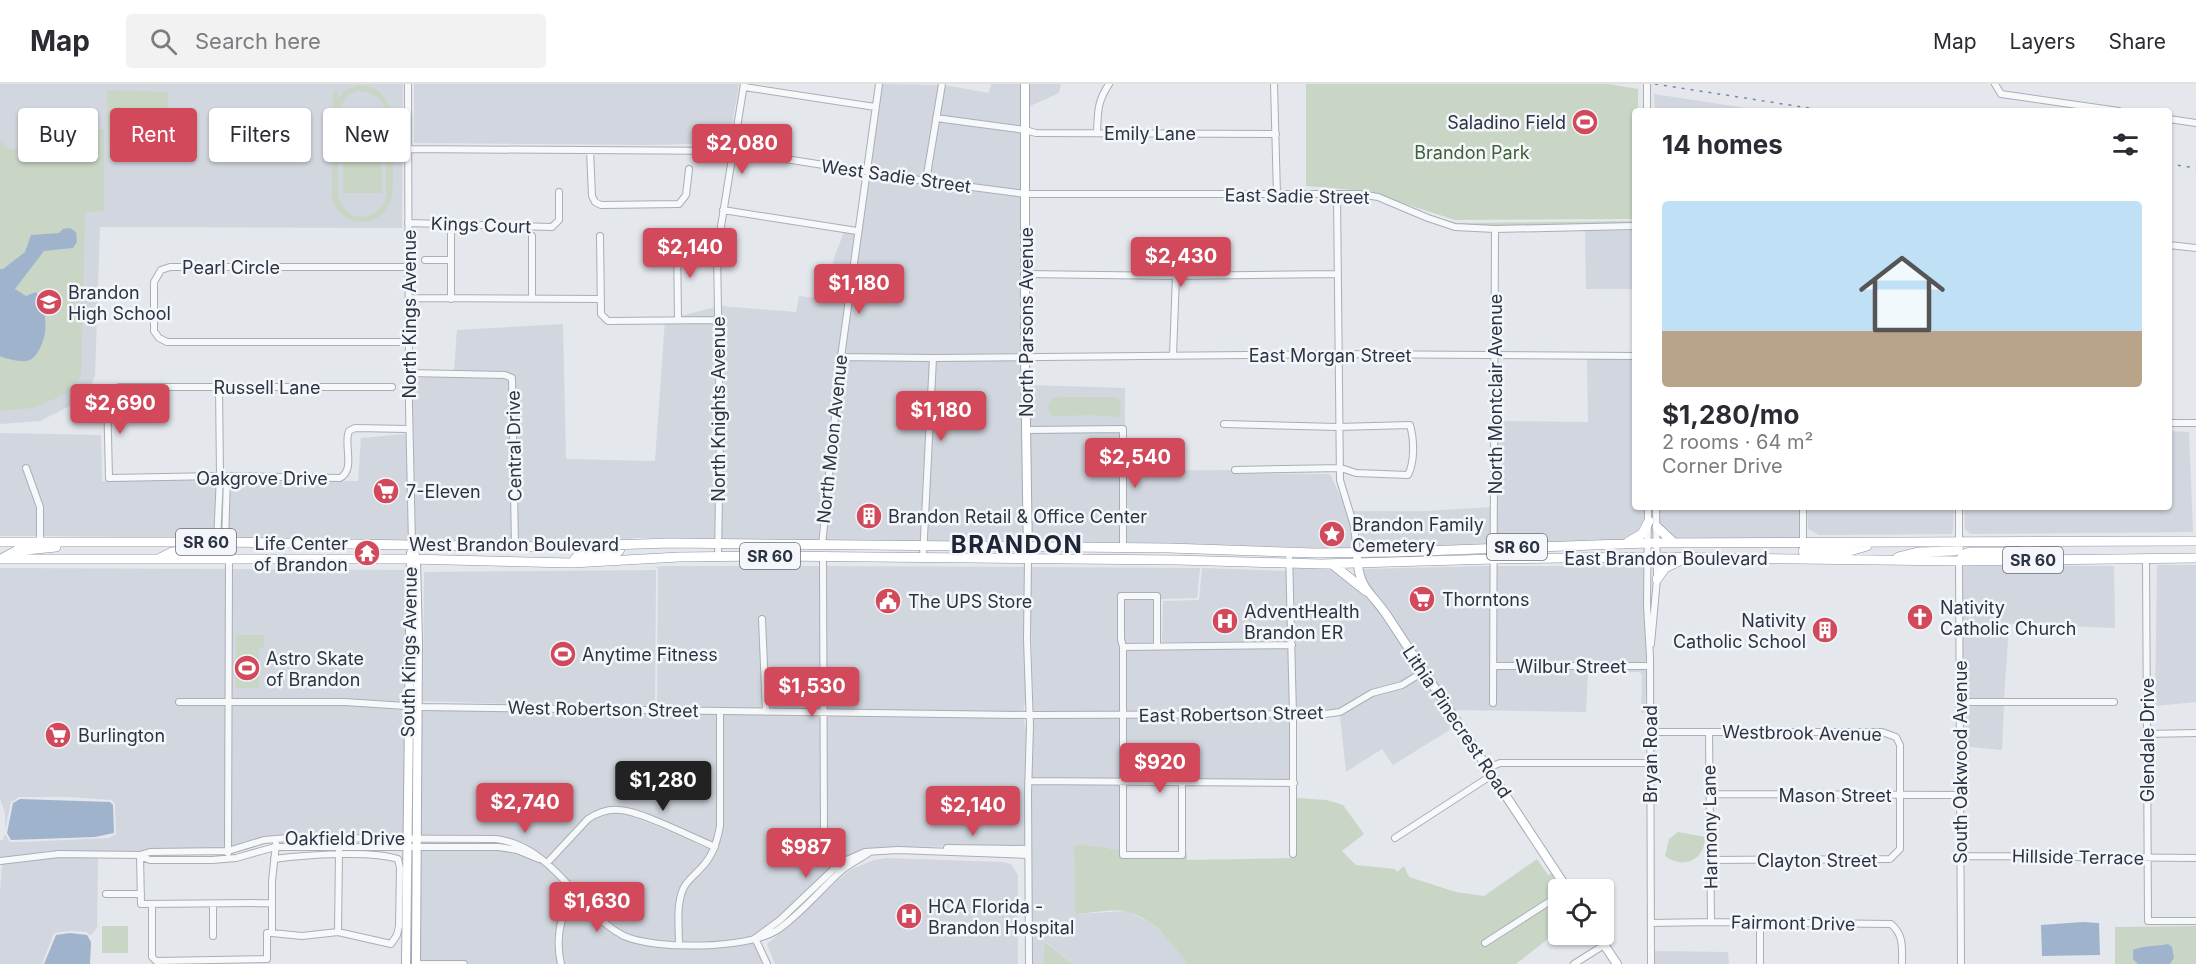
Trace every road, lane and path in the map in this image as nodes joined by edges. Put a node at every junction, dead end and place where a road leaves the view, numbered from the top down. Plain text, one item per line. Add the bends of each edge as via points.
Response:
1 (408, 84) edge
2 (879, 84) edge
3 (942, 84) edge
4 (1025, 84) edge
5 (1109, 84) edge
6 (1274, 84) edge
7 (1647, 84) edge
8 (1995, 84) edge
9 (744, 86) edge
10 (875, 107) junction
11 (408, 108) edge
12 (1647, 108) edge
13 (2097, 108) edge
14 (936, 118) junction
15 (2172, 119) edge
16 (2196, 123) edge
17 (1025, 130) junction
18 (1097, 132) junction
19 (1276, 134) junction
20 (410, 149) edge
21 (590, 150) junction
22 (734, 151) junction
23 (408, 162) edge
24 (689, 170) dead end
25 (867, 172) junction
26 (926, 181) junction
27 (559, 192) dead end
28 (1025, 194) junction
29 (1277, 195) junction
30 (1337, 195) junction
31 (723, 210) junction
32 (408, 223) junction
33 (1632, 226) edge
34 (1495, 230) junction
35 (857, 231) junction
36 (451, 234) dead end
37 (532, 236) dead end
38 (600, 236) dead end
39 (677, 238) dead end
40 (2172, 245) edge
41 (2196, 248) edge
42 (424, 260) dead end
43 (451, 260) junction
44 (409, 267) junction
45 (1025, 274) junction
46 (1337, 274) junction
47 (1176, 276) junction
48 (409, 298) junction
49 (451, 298) junction
50 (532, 298) junction
51 (601, 299) junction
52 (678, 320) junction
53 (718, 320) junction
54 (409, 342) junction
55 (1338, 354) junction
56 (1173, 355) junction
57 (1025, 356) junction
58 (1496, 356) junction
59 (1632, 356) edge
60 (841, 357) junction
61 (933, 358) junction
62 (409, 373) junction
63 (219, 387) junction
64 (392, 387) dead end
65 (2172, 423) edge
66 (2196, 423) edge
67 (1224, 424) dead end
68 (1338, 427) junction
69 (410, 429) junction
70 (1027, 430) junction
71 (26, 468) dead end
72 (1341, 468) junction
73 (1235, 470) dead end
74 (223, 477) junction
75 (109, 478) joint
76 (1649, 510) edge
77 (1655, 510) edge
78 (1803, 510) edge
79 (1959, 510) edge
80 (1653, 524) junction
81 (0, 542) edge
82 (40, 542) junction
83 (76, 542) junction
84 (116, 542) junction
85 (221, 542) junction
86 (2196, 542) edge
87 (1653, 543) junction
88 (1674, 543) junction
89 (1959, 543) junction
90 (2037, 543) junction
91 (412, 544) junction
92 (1623, 544) junction
93 (622, 545) junction
94 (718, 545) junction
95 (822, 545) junction
96 (515, 546) junction
97 (856, 546) junction
98 (923, 546) junction
99 (1028, 548) junction
100 (1123, 548) junction
101 (1494, 548) junction
102 (1803, 551) junction
103 (1289, 552) junction
104 (1357, 553) junction
105 (782, 556) junction
106 (718, 557) junction
107 (823, 557) junction
108 (923, 557) junction
109 (1653, 558) junction
110 (1686, 558) junction
111 (2196, 558) edge
112 (1, 559) edge
113 (113, 559) junction
114 (158, 559) junction
115 (229, 559) junction
116 (413, 559) junction
117 (1028, 559) junction
118 (1494, 559) junction
119 (2146, 559) junction
120 (1893, 560) junction
121 (1959, 561) junction
122 (572, 563) junction
123 (1289, 564) junction
124 (1332, 564) junction
125 (1358, 564) junction
126 (1657, 579) junction
127 (1366, 591) junction
128 (762, 619) dead end
129 (1292, 645) junction
130 (1123, 646) junction
131 (1157, 646) junction
132 (1650, 657) junction
133 (1493, 666) junction
134 (1650, 666) junction
135 (1423, 672) junction
136 (228, 701) junction
137 (179, 702) dead end
138 (1959, 702) junction
139 (2114, 702) dead end
140 (1493, 703) dead end
141 (412, 706) junction
142 (720, 711) junction
143 (766, 712) junction
144 (824, 712) junction
145 (1028, 715) junction
146 (1123, 715) junction
147 (1293, 716) junction
148 (1649, 732) junction
149 (1709, 732) junction
150 (2146, 734) junction
151 (2196, 734) edge
152 (1650, 764) junction
153 (1490, 771) junction
154 (1028, 781) junction
155 (1123, 782) junction
156 (1182, 782) junction
157 (1294, 783) junction
158 (1710, 794) junction
159 (1900, 795) junction
160 (1960, 795) junction
161 (276, 838) junction
162 (1395, 838) dead end
163 (406, 842) junction
164 (417, 842) junction
165 (275, 847) junction
166 (338, 847) junction
167 (715, 847) junction
168 (228, 851) junction
169 (1028, 852) junction
170 (1293, 854) dead end
171 (140, 855) junction
172 (339, 855) junction
173 (1961, 856) junction
174 (2148, 858) junction
175 (2196, 858) edge
176 (229, 859) junction
177 (274, 859) junction
178 (1712, 860) junction
179 (0, 861) edge
180 (546, 863) junction
181 (838, 869) junction
182 (1561, 879) edge
183 (406, 884) junction
184 (574, 891) junction
185 (106, 894) dead end
186 (141, 894) junction
187 (1548, 902) edge
188 (272, 903) junction
189 (152, 904) junction
190 (213, 904) junction
191 (2196, 921) edge
192 (1711, 922) junction
193 (1651, 923) junction
194 (1760, 924) junction
195 (338, 932) junction
196 (272, 933) junction
197 (213, 936) dead end
198 (755, 938) junction
199 (1485, 943) dead end
200 (679, 945) junction
201 (1604, 945) joint
202 (416, 950) junction
203 (406, 964) edge
204 (416, 964) edge
205 (464, 964) edge
206 (561, 964) edge
207 (767, 964) edge
208 (1029, 964) edge
209 (1574, 964) edge
210 (1617, 964) edge
211 (1652, 964) edge
212 (1760, 964) edge
213 (1902, 964) edge
214 (1961, 964) edge

1 - 11 street, North Kings Avenue
2 - 10 street, North Moon Avenue
3 - 14 street
4 - 17 main road, North Parsons Avenue
5 - 18 street via 1098,108
6 - 19 street
7 - 12 street
8 - 13 street via 2001,94
9 - 10 street
9 - 22 street, North Knights Avenue
10 - 25 street, North Moon Avenue
14 - 17 street, Emily Lane
14 - 26 street
15 - 16 street
17 - 18 street, Emily Lane via 1036,134
17 - 28 main road, North Parsons Avenue
18 - 19 street, Emily Lane
19 - 29 street
20 - 21 street, West Sadie Street
21 - 22 street, West Sadie Street
21 - 24 street via 592,196 601,205 679,204 686,195
22 - 25 street, West Sadie Street
22 - 31 street, North Knights Avenue
23 - 32 street, North Kings Avenue
25 - 26 street, West Sadie Street
25 - 35 street, North Moon Avenue
26 - 28 street, West Sadie Street
27 - 32 street, Kings Court via 559,220 552,227
28 - 29 street, East Sadie Street
28 - 45 main road, North Parsons Avenue
29 - 30 street, East Sadie Street
30 - 34 street, East Sadie Street via 1378,197 1455,226
30 - 46 street
31 - 35 street
31 - 53 street, North Knights Avenue via 717,251
32 - 44 street, North Kings Avenue
33 - 34 street, East Sadie Street
34 - 58 street, North Montclair Avenue
35 - 60 street, North Moon Avenue
36 - 43 street
37 - 50 street
38 - 51 street
39 - 52 street
40 - 41 street
42 - 43 street
43 - 49 street
44 - 48 street, North Kings Avenue
44 - 54 street, Pearl Circle via 170,267 161,270 154,282 154,331 167,342
45 - 47 street
45 - 57 main road, North Parsons Avenue
46 - 47 street
46 - 55 street
47 - 56 street
48 - 49 street
48 - 54 street, North Kings Avenue
49 - 50 street
50 - 51 street
51 - 52 street via 601,314 608,321
52 - 53 street
53 - 94 street, North Knights Avenue
54 - 62 street, North Kings Avenue
55 - 56 street, East Morgan Street
55 - 58 street, East Morgan Street
55 - 68 street
56 - 57 street, East Morgan Street
57 - 61 street, East Morgan Street
57 - 70 main road, North Parsons Avenue
58 - 59 street, East Morgan Street
58 - 101 street, North Montclair Avenue
60 - 61 street, East Morgan Street
60 - 95 street, North Moon Avenue
61 - 98 street
62 - 69 street, North Kings Avenue
62 - 96 street, Central Drive via 512,378
63 - 64 street, Russell Lane
63 - 74 street
63 - 75 street, Russell Lane via 119,387 107,393
65 - 66 street
67 - 68 street
68 - 72 street
68 - 72 street via 1410,426 1412,432 1412,466 1408,474 1356,473
69 - 74 street, Oakgrove Drive via 350,431 348,470 340,478
69 - 91 street, North Kings Avenue
70 - 99 main road, North Parsons Avenue
70 - 100 street via 1123,429
71 - 82 street via 40,507
72 - 73 street
72 - 104 street via 1340,480 1354,526
74 - 75 street, Oakgrove Drive
74 - 85 street
76 - 80 street
77 - 80 street
78 - 102 street
79 - 89 street
80 - 87 street
80 - 88 highway
80 - 92 highway
81 - 82 highway, West Brandon Boulevard / SR 60
82 - 83 highway, West Brandon Boulevard / SR 60
83 - 84 highway, West Brandon Boulevard / SR 60
83 - 112 highway via 54,548 16,550
84 - 85 highway, West Brandon Boulevard / SR 60
84 - 113 highway
85 - 91 highway, West Brandon Boulevard / SR 60
85 - 114 highway via 213,549 172,552
86 - 90 highway, East Brandon Boulevard / SR 60
87 - 88 highway, East Brandon Boulevard / SR 60
87 - 92 highway, East Brandon Boulevard / SR 60
87 - 109 street
88 - 102 highway, East Brandon Boulevard / SR 60
89 - 90 highway, East Brandon Boulevard / SR 60
89 - 102 highway, East Brandon Boulevard / SR 60 via 1872,544
89 - 120 highway via 1955,551 1918,552
90 - 121 highway via 2015,552 1970,552
91 - 96 highway, West Brandon Boulevard / SR 60
91 - 116 main road, South Kings Avenue
92 - 101 highway, East Brandon Boulevard / SR 60
93 - 94 highway, West Brandon Boulevard / SR 60
93 - 96 highway, West Brandon Boulevard / SR 60
93 - 122 highway via 614,553 578,555
94 - 95 highway, West Brandon Boulevard / SR 60
94 - 106 street, North Knights Avenue
95 - 97 highway, West Brandon Boulevard / SR 60
95 - 105 highway via 813,551 785,551
97 - 98 highway, West Brandon Boulevard / SR 60
97 - 107 highway via 851,550 828,551
98 - 99 highway, West Brandon Boulevard / SR 60
98 - 108 street
99 - 100 highway, East Brandon Boulevard / SR 60
99 - 117 main road, North Parsons Avenue
100 - 103 highway, East Brandon Boulevard / SR 60
101 - 104 highway, East Brandon Boulevard / SR 60
101 - 118 street, North Montclair Avenue
102 - 110 highway, East Brandon Boulevard / SR 60
102 - 120 highway, East Brandon Boulevard / SR 60
103 - 104 highway, East Brandon Boulevard / SR 60
103 - 123 street
104 - 125 main road, Lithia Pinecrest Road
105 - 106 highway, West Brandon Boulevard / SR 60
105 - 107 highway, West Brandon Boulevard / SR 60
106 - 122 highway, West Brandon Boulevard / SR 60
107 - 108 highway, West Brandon Boulevard / SR 60
107 - 144 street
108 - 117 highway, West Brandon Boulevard / SR 60
109 - 110 highway, East Brandon Boulevard / SR 60
109 - 118 highway, East Brandon Boulevard / SR 60
109 - 126 street
109 - 132 street, Bryan Road via 1647,623
110 - 126 highway via 1668,566
111 - 119 highway, East Brandon Boulevard / SR 60
112 - 113 highway, West Brandon Boulevard / SR 60
113 - 114 highway, West Brandon Boulevard / SR 60
114 - 115 highway, West Brandon Boulevard / SR 60
115 - 116 highway, West Brandon Boulevard / SR 60
115 - 136 street
116 - 122 highway, West Brandon Boulevard / SR 60
116 - 141 main road, South Kings Avenue
117 - 123 highway, East Brandon Boulevard / SR 60
117 - 145 street
118 - 125 highway, East Brandon Boulevard / SR 60
118 - 133 street, North Montclair Avenue
119 - 121 highway, East Brandon Boulevard / SR 60
119 - 150 street, Glendale Drive
120 - 121 highway, East Brandon Boulevard / SR 60
121 - 138 street, South Oakwood Avenue
123 - 124 highway, East Brandon Boulevard / SR 60
123 - 129 street
124 - 125 highway, East Brandon Boulevard / SR 60
124 - 127 highway
125 - 127 main road, Lithia Pinecrest Road
126 - 132 street
127 - 135 main road, Lithia Pinecrest Road
128 - 143 street
129 - 131 street
129 - 147 street
130 - 131 street
130 - 131 street via 1121,596 1157,596
130 - 146 street
132 - 134 street, Bryan Road
133 - 134 street, Wilbur Street
133 - 140 street, North Montclair Avenue
134 - 148 street, Bryan Road
135 - 147 street, East Robertson Street via 1340,711
135 - 153 main road, Lithia Pinecrest Road
136 - 137 street, West Robertson Street
136 - 141 street, West Robertson Street
136 - 168 street
138 - 139 street
138 - 160 street, South Oakwood Avenue
141 - 142 street, West Robertson Street
141 - 163 main road, South Kings Avenue
141 - 164 main road, South Kings Avenue
142 - 143 street, West Robertson Street
142 - 167 street via 720,826
143 - 144 street, West Robertson Street
144 - 145 street, West Robertson Street
144 - 181 street via 824,840
145 - 146 street, East Robertson Street
145 - 154 street
146 - 147 street, East Robertson Street
146 - 155 street
147 - 157 street
148 - 149 street, Westbrook Avenue
148 - 152 street, Bryan Road
149 - 158 street, Harmony Lane
149 - 159 street, Westbrook Avenue via 1890,733 1900,745
150 - 151 street
150 - 174 street, Glendale Drive
152 - 153 street via 1500,763
152 - 193 street, Bryan Road
153 - 162 street
153 - 182 main road, Lithia Pinecrest Road
154 - 155 street
154 - 169 street
155 - 156 street
155 - 156 street via 1123,855 1182,855
156 - 157 street
157 - 170 street
158 - 159 street, Mason Street
158 - 178 street, Harmony Lane
159 - 160 street, Mason Street
159 - 178 street, Clayton Street via 1900,849 1890,859
160 - 173 street, South Oakwood Avenue
161 - 163 street, Oakfield Drive
161 - 165 street
161 - 168 street, Oakfield Drive
163 - 164 street, Oakfield Drive
163 - 166 street, Oakfield Drive
163 - 183 main road, South Kings Avenue
164 - 180 street, Oakfield Drive via 506,840 528,849
164 - 202 main road, South Kings Avenue
165 - 166 street, Oakfield Drive
165 - 176 street, Oakfield Drive
165 - 177 street
166 - 172 street
167 - 180 street via 631,812 610,810 588,819
167 - 200 street via 682,891
168 - 171 street, Oakfield Drive
168 - 176 street
169 - 181 street, Oakfield Drive via 885,850 852,857
169 - 208 street
171 - 176 street, Oakfield Drive via 150,860
171 - 179 street, Oakfield Drive via 59,854
171 - 186 street
172 - 177 street
172 - 195 street
172 - 195 street via 389,856 398,859 400,868 399,926 391,944
173 - 174 street, Hillside Terrace
173 - 214 street, South Oakwood Avenue
174 - 175 street, Hillside Terrace
174 - 191 street, Glendale Drive via 2148,921
177 - 188 street
178 - 192 street, Harmony Lane
180 - 184 street, Oakfield Drive
181 - 198 street, Oakfield Drive via 780,929
183 - 202 main road via 410,941
183 - 203 main road, South Kings Avenue
184 - 200 street, Oakfield Drive via 597,917 621,934 647,943
184 - 206 street via 560,927
185 - 186 street
186 - 189 street via 141,904
187 - 199 street
188 - 190 street
188 - 196 street
189 - 190 street
189 - 196 street via 152,957 156,961 267,959 267,933
190 - 197 street
192 - 193 street, Fairmont Drive
192 - 194 street, Fairmont Drive
193 - 211 street, Bryan Road
194 - 212 street
194 - 213 street, Fairmont Drive via 1891,924 1902,939
195 - 196 street via 302,936
198 - 200 street, Oakfield Drive via 725,944
198 - 207 street
201 - 209 street
201 - 210 main road
202 - 204 main road, South Kings Avenue
204 - 205 street

